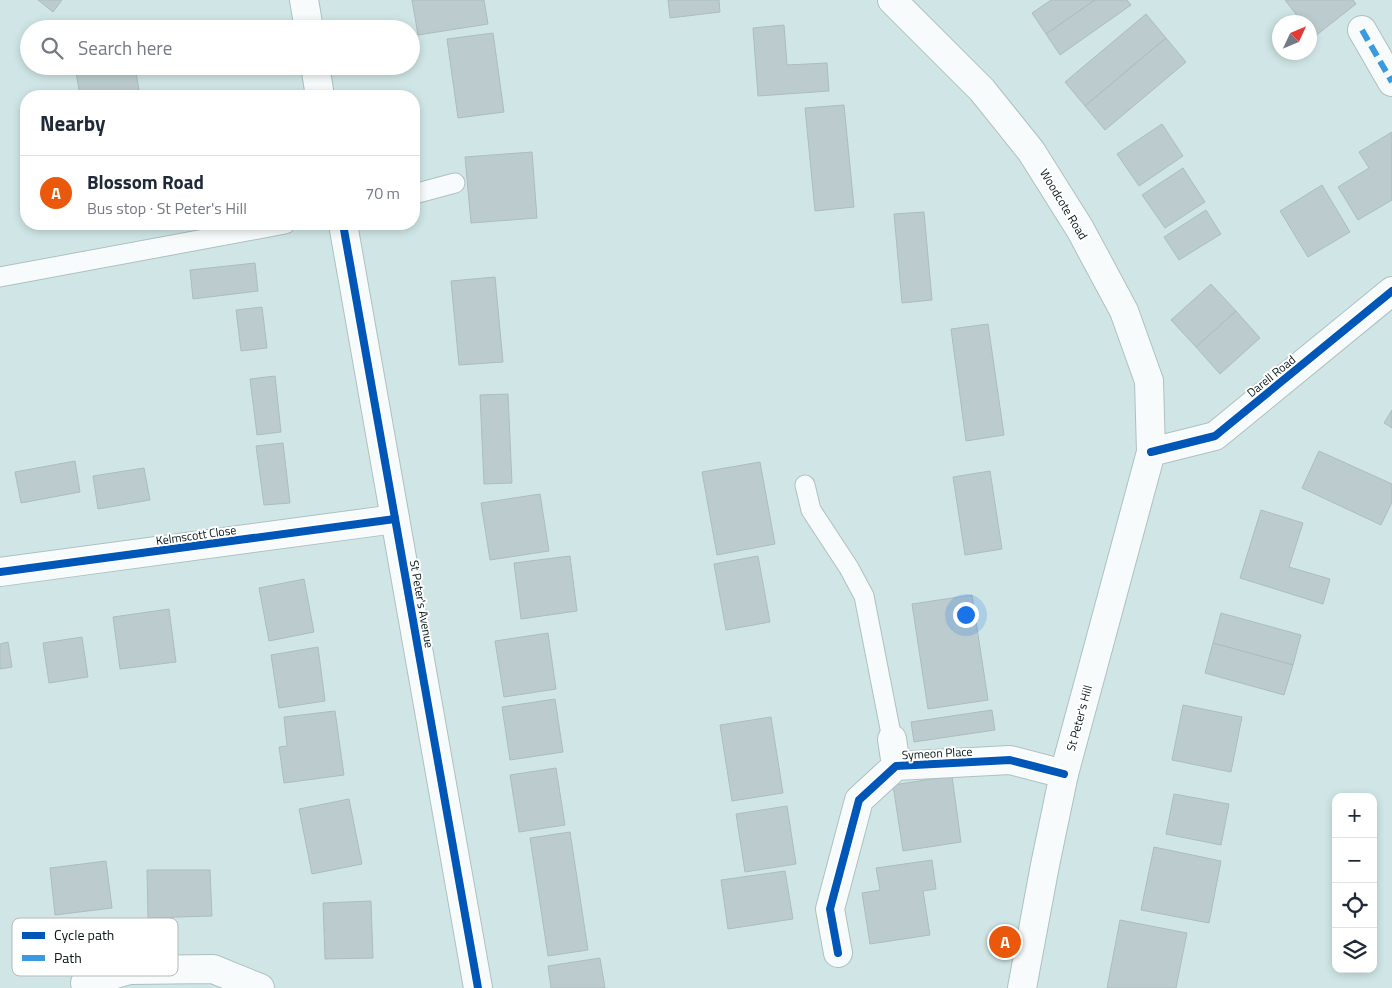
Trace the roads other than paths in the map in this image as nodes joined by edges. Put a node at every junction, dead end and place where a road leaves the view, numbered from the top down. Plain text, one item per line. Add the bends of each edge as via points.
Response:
1 (304, 0) edge
2 (892, 0) edge
3 (307, 20) edge
4 (1362, 30) dead end
5 (316, 75) edge
6 (1392, 82) edge
7 (319, 90) edge
8 (455, 183) dead end
9 (420, 192) edge
10 (253, 230) edge
11 (343, 230) edge
12 (0, 277) edge
13 (1392, 291) edge
14 (1151, 452) junction
15 (805, 485) dead end
16 (396, 519) junction
17 (0, 572) edge
18 (892, 739) joint
19 (896, 766) junction
20 (1064, 774) junction
21 (838, 953) dead end
22 (178, 969) edge
23 (111, 976) edge
24 (86, 984) dead end
25 (260, 988) edge
26 (478, 988) edge
27 (1022, 988) edge

1 - 3 street
2 - 14 street, Woodcote Road via 982,90 1031,151 1080,229 1124,311 1149,381
4 - 6 street
5 - 7 street
8 - 9 lane
10 - 12 lane
11 - 16 street, St Peter's Avenue
13 - 14 street, Darell Road via 1215,436
14 - 20 street, St Peter's Hill
15 - 18 lane via 811,510 864,596
16 - 17 street, Kelmscott Close
16 - 26 street, St Peter's Avenue
18 - 19 street, Symeon Place
19 - 20 street, Symeon Place via 1010,760
19 - 21 street, Symeon Place via 859,800 830,909
20 - 27 street, St Peter's Hill
22 - 25 street via 213,969
23 - 24 street

